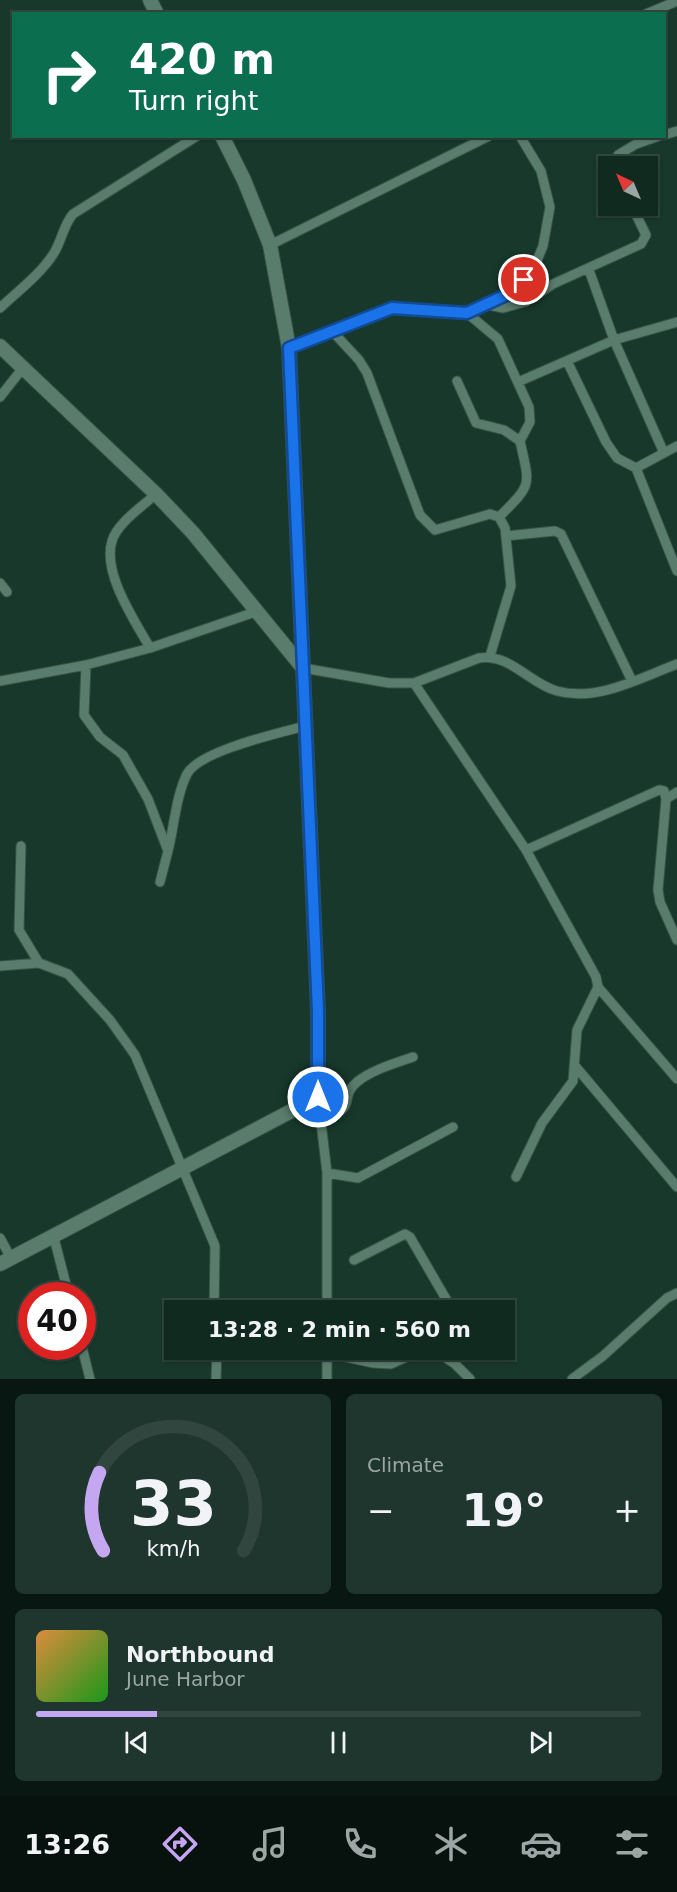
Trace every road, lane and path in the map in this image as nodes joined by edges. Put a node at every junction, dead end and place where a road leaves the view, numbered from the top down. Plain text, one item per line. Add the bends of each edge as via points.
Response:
1 (677, 1) edge
2 (651, 12) edge
3 (194, 138) edge
4 (223, 138) edge
5 (485, 138) edge
6 (521, 138) edge
7 (653, 138) edge
8 (618, 156) edge
9 (637, 216) edge
10 (270, 245) junction
11 (589, 270) junction
12 (489, 305) junction
13 (0, 308) edge
14 (467, 313) junction
15 (677, 322) edge
16 (333, 332) junction
17 (614, 340) junction
18 (0, 346) edge
19 (289, 348) junction
20 (567, 361) junction
21 (22, 369) junction
22 (458, 381) dead end
23 (518, 382) junction
24 (0, 397) edge
25 (520, 441) junction
26 (677, 446) edge
27 (664, 453) junction
28 (636, 468) junction
29 (156, 494) junction
30 (499, 517) junction
31 (506, 536) junction
32 (677, 571) edge
33 (0, 583) edge
34 (6, 591) dead end
35 (255, 612) junction
36 (150, 648) junction
37 (490, 656) junction
38 (677, 664) edge
39 (86, 665) junction
40 (303, 668) junction
41 (0, 681) edge
42 (632, 681) junction
43 (414, 683) junction
44 (305, 726) junction
45 (677, 792) edge
46 (666, 799) junction
47 (21, 846) dead end
48 (526, 850) junction
49 (168, 851) junction
50 (160, 882) dead end
51 (677, 940) edge
52 (39, 963) junction
53 (0, 966) edge
54 (598, 987) junction
55 (413, 1057) dead end
56 (576, 1067) junction
57 (677, 1079) edge
58 (318, 1097) junction
59 (321, 1119) junction
60 (453, 1127) dead end
61 (183, 1167) junction
62 (327, 1173) junction
63 (516, 1177) dead end
64 (677, 1187) edge
65 (53, 1234) junction
66 (0, 1238) edge
67 (354, 1260) dead end
68 (5, 1261) edge
69 (65, 1282) edge
70 (677, 1293) edge
71 (214, 1300) edge
72 (327, 1300) edge
73 (447, 1300) edge
74 (85, 1360) edge
75 (217, 1360) edge
76 (327, 1360) edge
77 (360, 1360) edge
78 (400, 1360) edge
79 (449, 1360) edge
80 (90, 1379) edge
81 (216, 1379) edge
82 (327, 1379) edge
83 (470, 1379) edge
84 (572, 1379) edge

1 - 2 street
3 - 13 street via 73,214 65,224 56,251
4 - 10 street
5 - 10 street
6 - 12 street via 541,171 550,207 543,246 533,270 515,291
7 - 8 street
9 - 11 street via 646,235 641,244
10 - 19 street
11 - 12 street via 514,306
11 - 17 street
12 - 14 street
14 - 16 street via 392,308
14 - 23 street via 498,339
15 - 17 street
16 - 19 street
16 - 30 street via 367,373 425,522 435,530 490,514
17 - 20 street
17 - 27 street
18 - 21 street
19 - 40 street
20 - 23 street
20 - 28 street via 616,458
21 - 24 street
21 - 29 street
22 - 25 street via 476,423 504,430
23 - 25 street via 529,407 530,422
25 - 30 street via 529,482 524,493
26 - 27 street
27 - 28 street
28 - 32 street
29 - 35 street via 193,533
29 - 36 street via 120,529 111,551 121,594
30 - 31 street
31 - 37 street via 511,586
31 - 42 street via 555,531 561,534
33 - 34 street
35 - 36 street
35 - 40 street
36 - 39 street
37 - 42 street via 556,691 603,692
37 - 43 street
38 - 42 street
39 - 41 street
39 - 49 street via 84,715 100,737 123,755 148,799
40 - 43 street via 389,683
40 - 44 street
43 - 48 street
44 - 49 street via 200,761 188,773
44 - 58 street via 318,1011
45 - 46 street
46 - 48 street via 664,791 659,790
46 - 51 street via 657,890
47 - 52 street via 19,930
48 - 54 street
49 - 50 street
52 - 53 street
52 - 61 street via 68,974 135,1055
54 - 56 street via 578,1030
54 - 57 street
55 - 59 street via 359,1080 351,1087 346,1107
56 - 63 street via 573,1081 542,1123
56 - 64 street
58 - 59 street
58 - 61 street
59 - 62 street
60 - 62 street via 358,1178
61 - 65 street
61 - 71 street via 215,1246
62 - 72 street
65 - 68 street
65 - 69 street
66 - 68 street
67 - 73 street via 405,1234 414,1241
70 - 84 street
74 - 80 street
75 - 81 street
76 - 82 street
77 - 78 street via 391,1364
79 - 83 street

